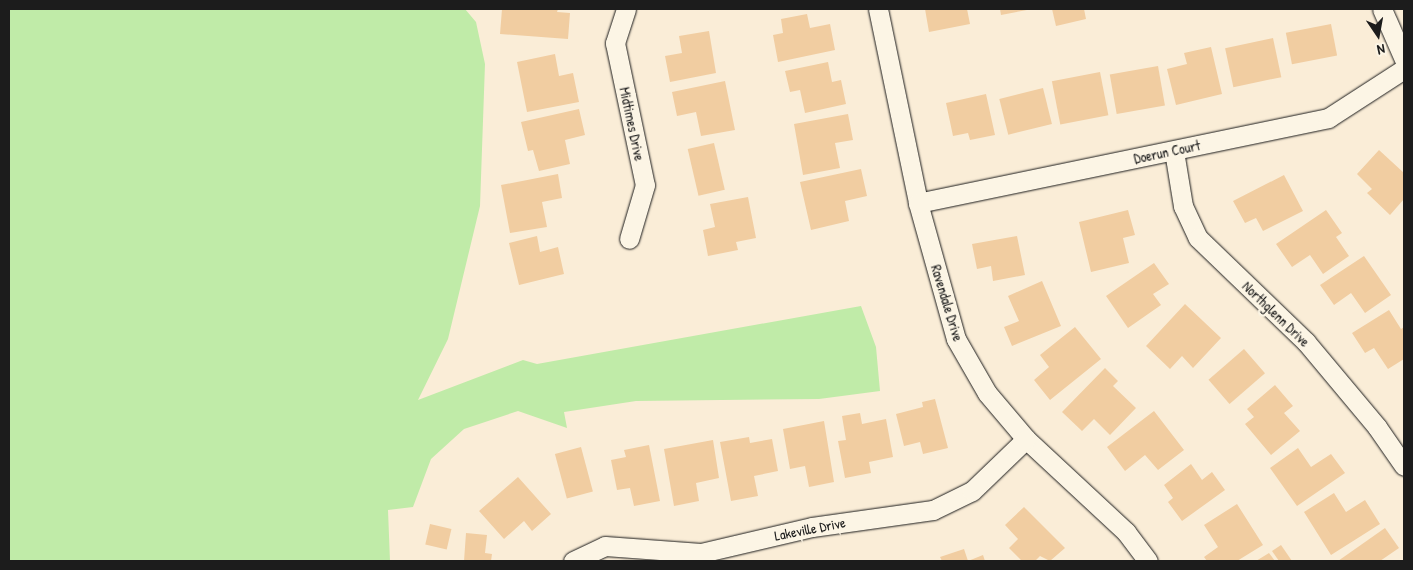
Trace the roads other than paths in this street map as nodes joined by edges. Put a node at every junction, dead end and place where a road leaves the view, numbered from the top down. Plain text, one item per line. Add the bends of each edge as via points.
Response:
1 (626, 9) edge
2 (878, 9) edge
3 (1382, 9) edge
4 (1404, 59) edge
5 (1404, 69) edge
6 (1174, 151) junction
7 (918, 204) junction
8 (629, 239) dead end
9 (1026, 439) junction
10 (1404, 466) edge
11 (573, 561) edge
12 (1148, 561) edge

1 - 8 street, Midtimes Drive via 615,43 645,185
2 - 7 street, Ravendale Drive
3 - 4 street
5 - 6 street, Doerun Court via 1328,118
6 - 7 street, Doerun Court
6 - 10 street, Northglenn Drive via 1183,206 1198,238 1306,342
7 - 9 street, Ravendale Drive via 956,339 988,393
9 - 11 street, Lakeville Drive via 972,491 933,510 812,527 701,553 605,546
9 - 12 street, Ravendale Drive via 1126,532

